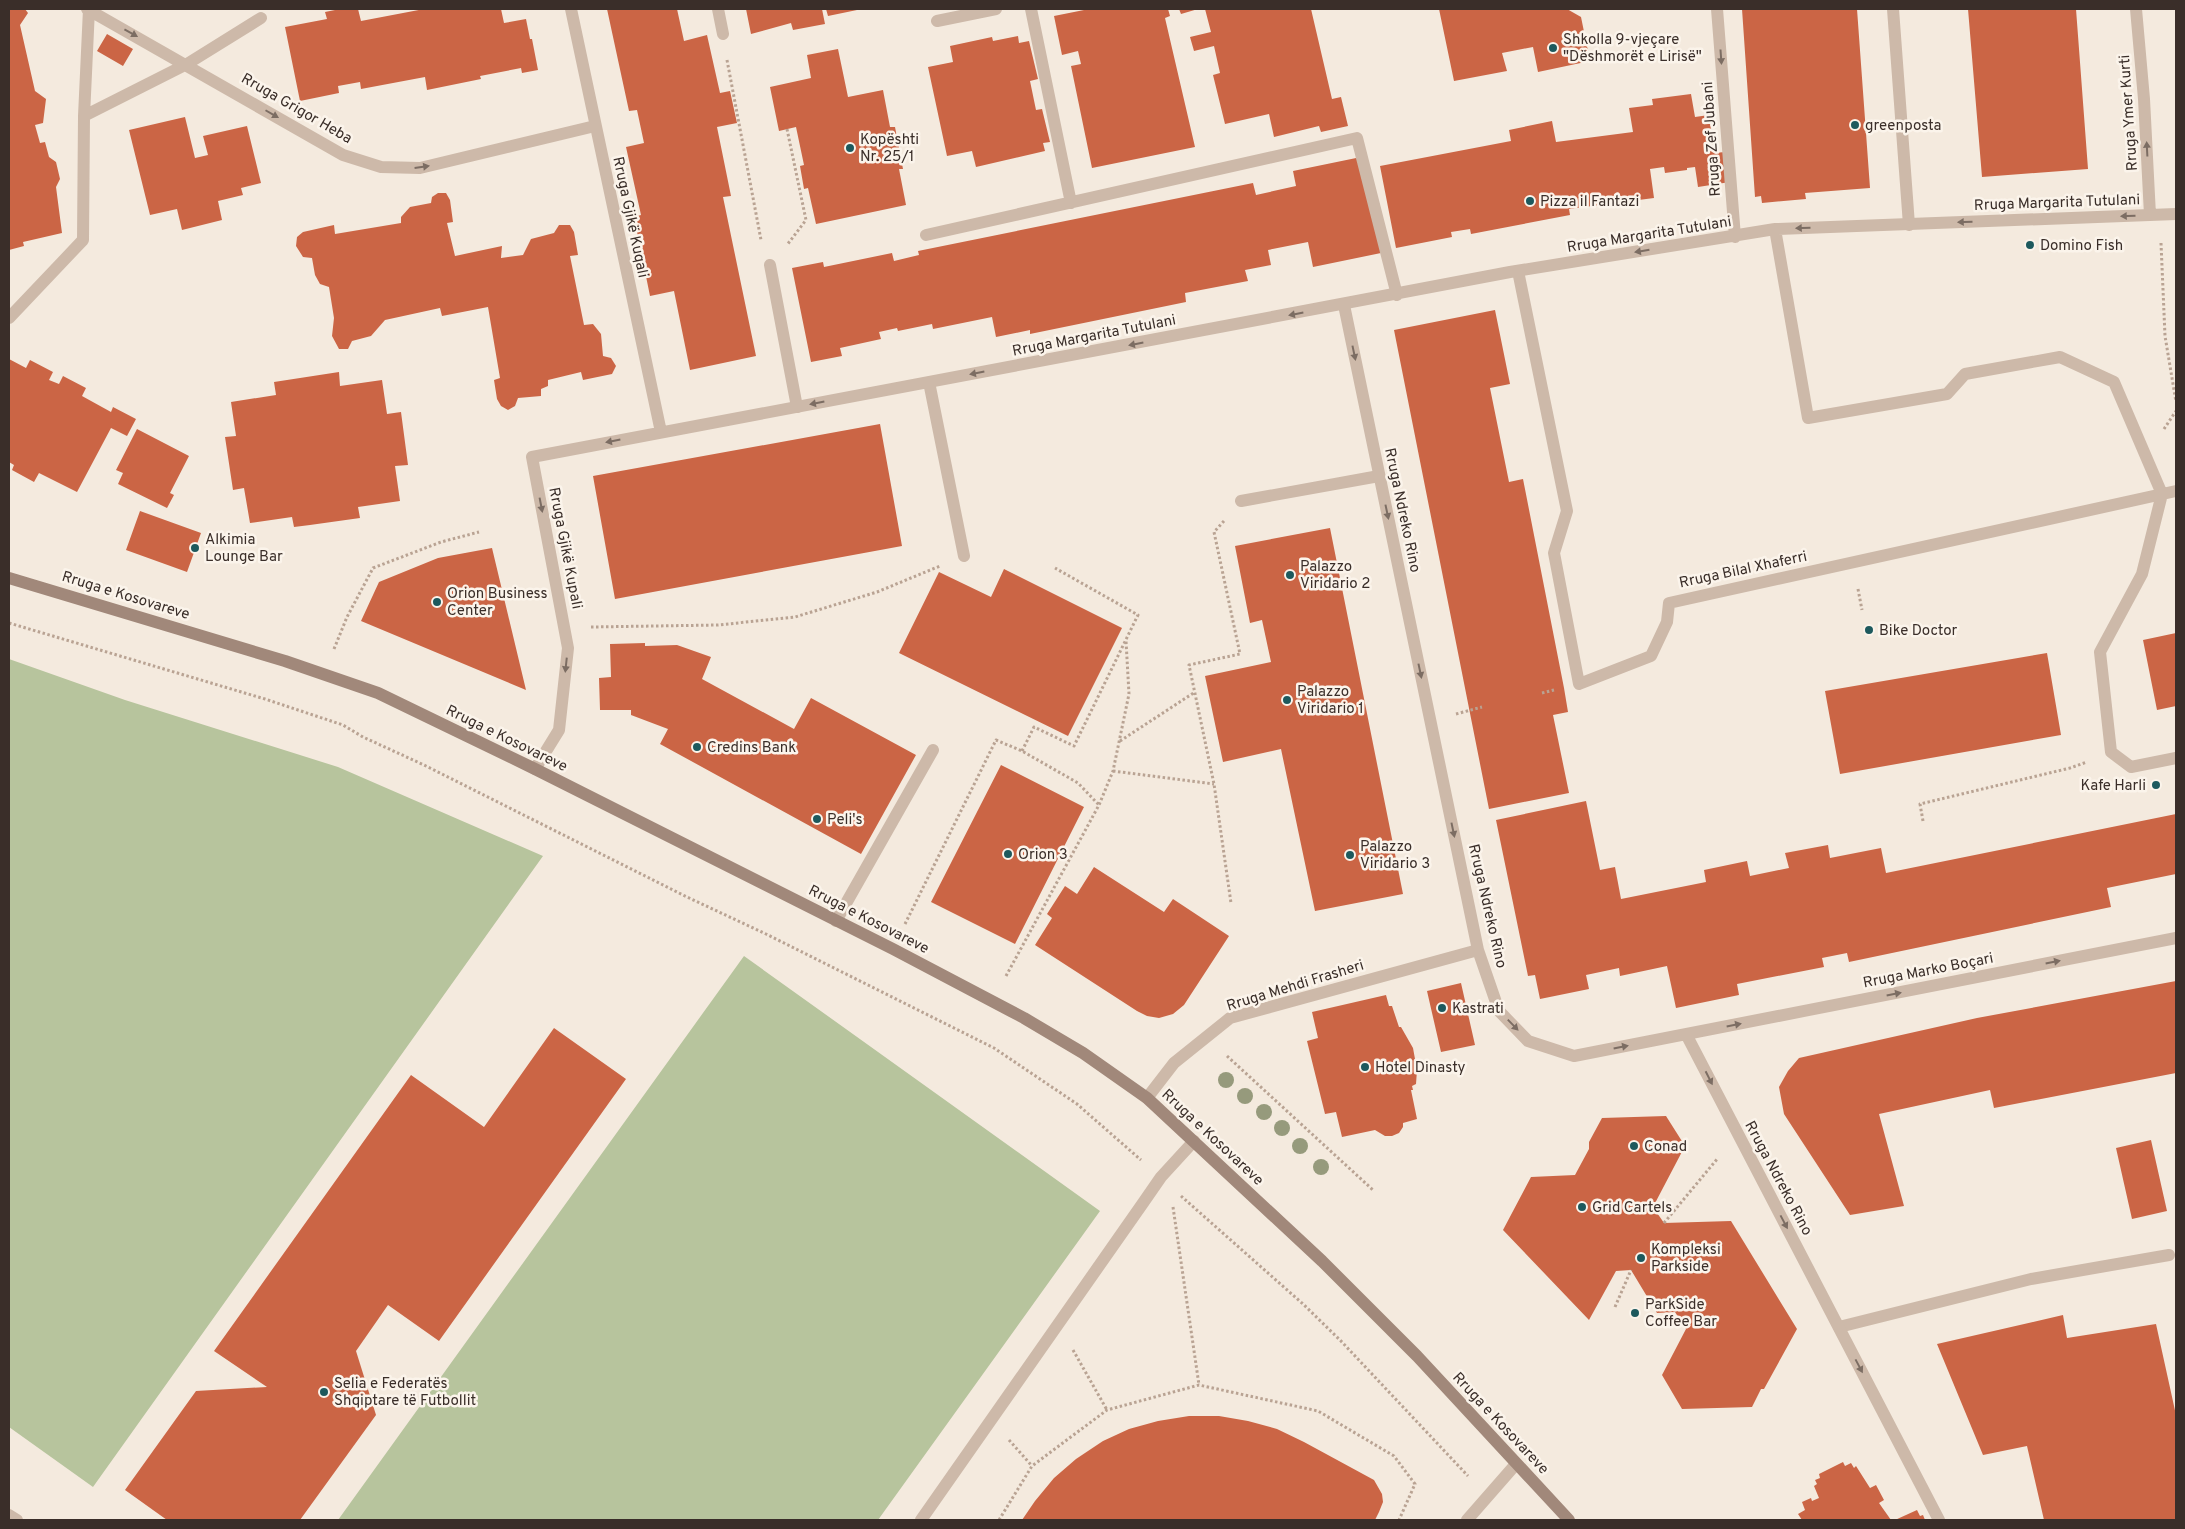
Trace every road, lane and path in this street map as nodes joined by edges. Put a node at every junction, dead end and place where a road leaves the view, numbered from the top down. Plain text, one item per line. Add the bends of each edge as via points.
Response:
1 (88, 9) edge
2 (571, 9) edge
3 (718, 9) edge
4 (996, 9) edge
5 (1031, 9) edge
6 (1717, 9) edge
7 (1893, 9) edge
8 (2136, 9) edge
9 (261, 18) dead end
10 (938, 21) dead end
11 (723, 34) joint
12 (187, 64) junction
13 (84, 116) junction
14 (595, 126) junction
15 (787, 129) dead end
16 (1071, 203) junction
17 (2176, 214) edge
18 (2155, 215) junction
19 (1909, 225) junction
20 (1775, 229) junction
21 (926, 235) dead end
22 (1734, 237) junction
23 (786, 246) dead end
24 (770, 266) joint
25 (1518, 271) junction
26 (1397, 295) junction
27 (1344, 305) junction
28 (11, 313) edge
29 (929, 382) junction
30 (2176, 402) edge
31 (797, 407) junction
32 (661, 432) junction
33 (1379, 476) junction
34 (2176, 491) edge
35 (2162, 494) junction
36 (1241, 501) joint
37 (479, 532) dead end
38 (964, 556) joint
39 (1055, 568) dead end
40 (9, 578) edge
41 (9, 623) edge
42 (565, 628) junction
43 (341, 629) dead end
44 (1126, 641) junction
45 (1195, 692) junction
46 (1482, 707) dead end
47 (1469, 711) dead end
48 (1119, 741) junction
49 (933, 750) dead end
50 (1022, 751) junction
51 (2112, 752) junction
52 (2176, 758) edge
53 (535, 769) junction
54 (1113, 771) junction
55 (1214, 784) junction
56 (1100, 805) junction
57 (1923, 821) dead end
58 (1231, 903) dead end
59 (836, 921) junction
60 (2176, 938) edge
61 (893, 949) junction
62 (1478, 950) junction
63 (992, 1001) junction
64 (1686, 1034) junction
65 (1206, 1037) junction
66 (1147, 1098) junction
67 (1738, 1134) junction
68 (1194, 1141) junction
69 (1166, 1182) junction
70 (1373, 1190) dead end
71 (1664, 1223) dead end
72 (2169, 1255) dead end
73 (1631, 1270) dead end
74 (1615, 1307) dead end
75 (1058, 1323) junction
76 (1839, 1327) junction
77 (1199, 1385) junction
78 (1107, 1410) junction
79 (1516, 1464) junction
80 (1488, 1496) junction
81 (9, 1515) edge
82 (17, 1520) edge
83 (921, 1520) edge
84 (999, 1520) edge
85 (1399, 1520) edge
86 (1466, 1520) edge
87 (1569, 1520) edge
88 (1939, 1520) edge

1 -> 12 street, Rruga Grigor Heba
1 - 13 street
2 - 14 street, Rruga Gjikë Kuqali
3 - 11 street
4 - 10 street
5 - 16 street
6 -> 22 street, Rruga Zef Jubani
7 - 19 street
18 -> 8 street, Rruga Ymer Kurti
9 - 12 street
11 - 24 path via 763,253
12 - 13 street
12 -> 14 street, Rruga Grigor Heba via 343,155 381,167 420,168
13 - 28 street via 84,240
14 - 32 street, Rruga Gjikë Kuqali
15 - 23 path via 806,220
16 - 21 street
16 - 26 street via 1357,138
17 - 18 street, Rruga Margarita Tutulani
18 -> 19 street, Rruga Margarita Tutulani
18 - 30 path via 2165,336
19 -> 20 street, Rruga Margarita Tutulani
20 - 22 street, Rruga Margarita Tutulani
20 - 35 street via 1808,418 1947,394 1965,374 2060,357 2114,382
22 -> 25 street, Rruga Margarita Tutulani
24 - 31 street
25 - 26 street, Rruga Margarita Tutulani
25 - 35 street, Rruga Bilal Xhaferri via 1568,511 1554,553 1578,684 1650,656 1667,622 1669,602
26 - 27 street, Rruga Margarita Tutulani
27 -> 29 street, Rruga Margarita Tutulani
27 -> 33 street, Rruga Ndreko Rino
29 -> 31 street, Rruga Margarita Tutulani
29 - 38 street
31 - 32 street, Rruga Margarita Tutulani
32 -> 42 street, Rruga Gjikë Kupali via 532,457
33 - 36 street
33 -> 62 street, Rruga Ndreko Rino
34 - 35 street, Rruga Bilal Xhaferri
35 - 51 street via 2142,574 2100,652
36 - 45 path via 1214,532 1240,654 1189,665
37 - 43 path via 441,542 373,568
38 - 42 path via 876,592 794,617 718,625
39 - 44 path via 1138,615
40 - 53 street, Rruga e Kosovareve via 285,661 378,693
41 - 69 path via 343,725 994,1048 1077,1104
42 -> 53 street, Rruga Gjikë Kupali via 568,648 559,730
44 - 48 path via 1129,694
44 - 50 path via 1074,746 1034,727
45 - 48 path
45 - 55 path
46 - 47 path
48 - 54 path
49 - 59 street
50 - 56 path via 1078,783
50 - 61 path via 996,740
51 - 52 street via 2131,767
51 - 57 path via 2070,768 1920,804
53 - 59 street, Rruga e Kosovareve
54 - 55 path
54 - 56 path
55 - 58 path
56 - 63 path
59 - 61 street, Rruga e Kosovareve
64 -> 60 street, Rruga Marko Boçari
61 - 63 street, Rruga e Kosovareve
62 -> 64 street, Rruga Ndreko Rino via 1499,1011 1528,1041 1574,1056
62 - 65 street, Rruga Mehdi Frasheri via 1230,1018
63 - 66 street, Rruga e Kosovareve via 1083,1053
64 -> 67 street, Rruga Ndreko Rino
65 - 66 street, Rruga Mehdi Frasheri via 1174,1063
65 - 70 path
66 - 68 street, Rruga e Kosovareve
67 - 71 path
67 -> 76 street, Rruga Ndreko Rino
68 - 69 street
68 - 79 street, Rruga e Kosovareve via 1417,1356
69 - 75 street
69 - 77 path
69 - 80 path via 1334,1334
72 - 76 street via 2031,1279
73 - 74 path
75 - 78 path
75 - 83 street
76 -> 88 street, Rruga Ndreko Rino
77 - 78 path
77 - 85 path via 1318,1412 1394,1456 1415,1484
78 - 84 path via 1032,1466
79 - 80 street
79 - 87 street, Rruga e Kosovareve
80 - 86 street
81 - 82 street

